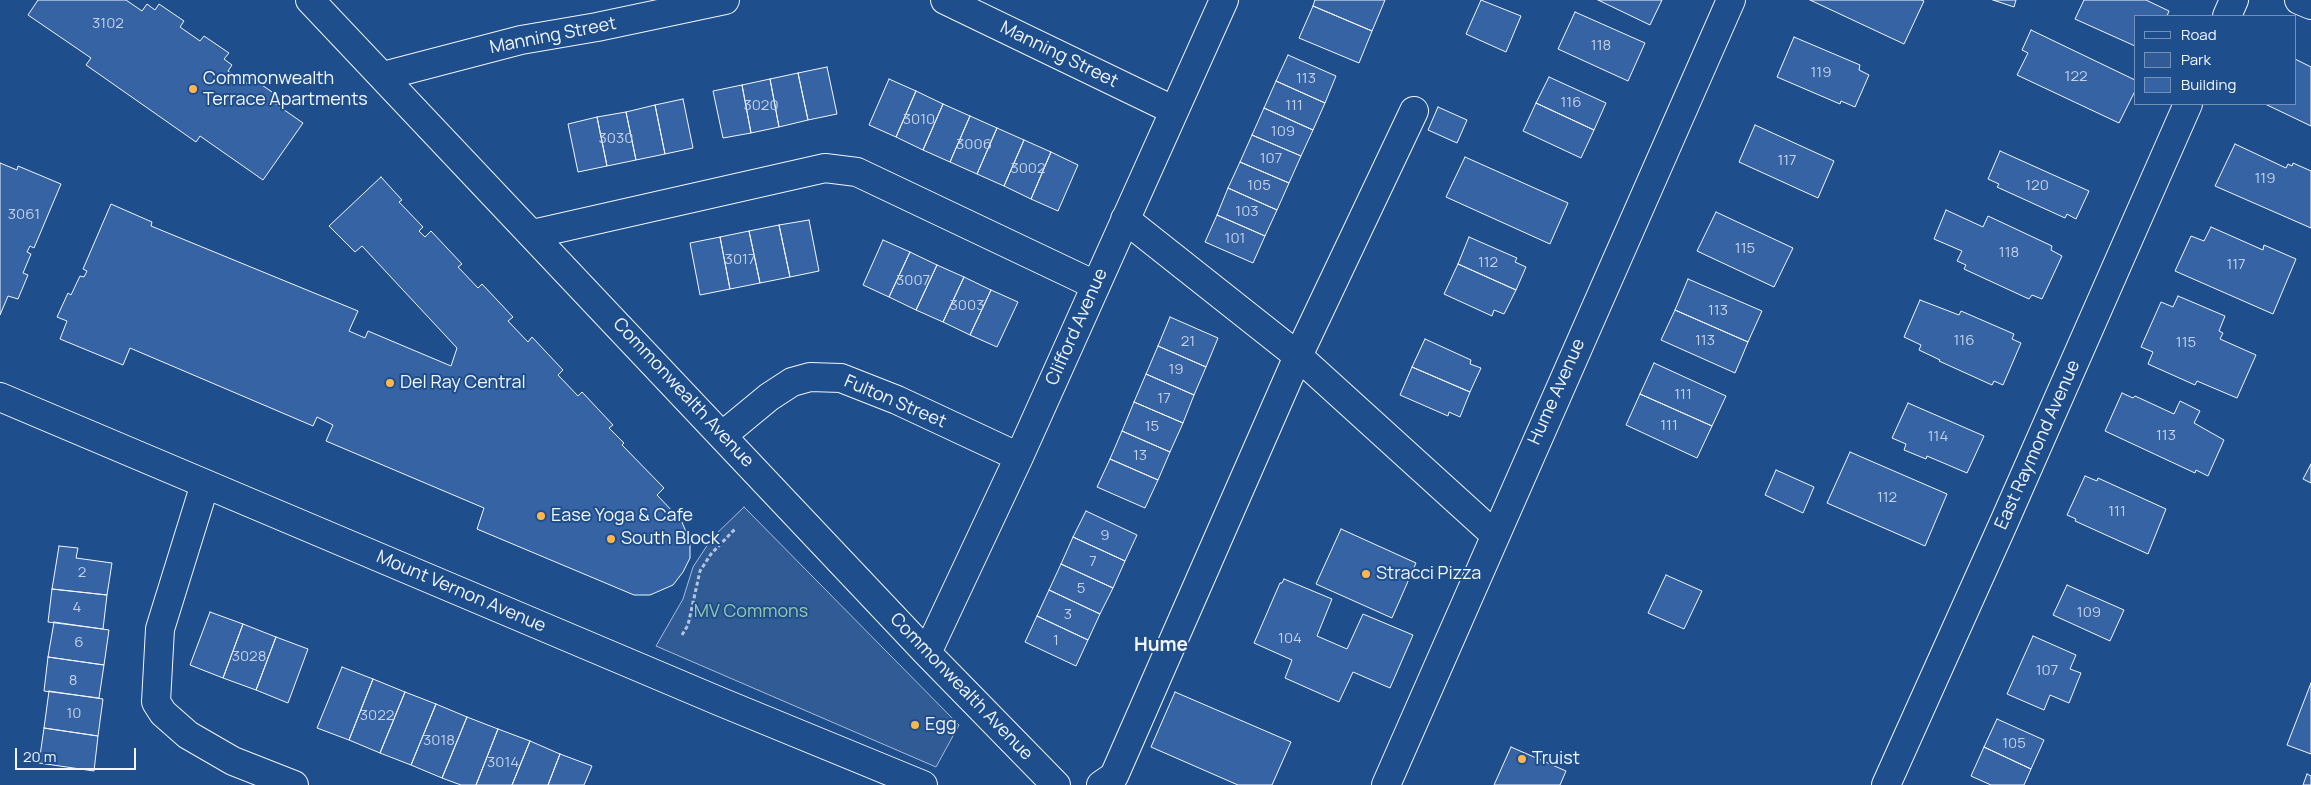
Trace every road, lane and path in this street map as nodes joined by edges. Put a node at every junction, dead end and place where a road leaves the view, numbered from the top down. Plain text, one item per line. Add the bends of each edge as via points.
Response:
1 (310, 0) edge
2 (725, 0) edge
3 (945, 0) edge
4 (1224, 0) edge
5 (1731, 0) edge
6 (2234, 0) edge
7 (2299, 0) edge
8 (2311, 6) edge
9 (2226, 15) edge
10 (383, 76) junction
11 (2188, 105) edge
12 (1173, 110) junction
13 (1414, 111) dead end
14 (1125, 219) junction
15 (533, 234) junction
16 (1095, 285) junction
17 (1298, 356) junction
18 (0, 398) edge
19 (723, 435) junction
20 (1019, 457) junction
21 (206, 484) junction
22 (735, 529) dead end
23 (1495, 535) junction
24 (682, 635) dead end
25 (927, 653) junction
26 (294, 785) edge
27 (923, 785) edge
28 (1056, 785) edge
29 (1101, 785) edge
30 (1386, 785) edge
31 (1886, 785) edge

1 - 10 street, Commonwealth Avenue
2 - 10 street, Manning Street via 520,40
3 - 12 street, Manning Street
4 - 12 street, Clifford Avenue
5 - 23 street, Hume Avenue
6 - 9 street
7 - 8 street
10 - 15 street, Commonwealth Avenue
11 - 31 street, East Raymond Avenue
12 - 14 street, Clifford Avenue
13 - 17 street
14 - 16 street, Clifford Avenue
14 - 17 street
15 - 16 street via 825,168 857,172
15 - 19 street, Commonwealth Avenue
16 - 20 street, Clifford Avenue
17 - 23 street
17 - 29 street via 1114,776
18 - 21 street, Mount Vernon Avenue
19 - 20 street, Fulton Street via 792,382 810,377 841,378
19 - 25 street, Commonwealth Avenue
20 - 25 street, Clifford Avenue
21 - 26 street via 160,629 156,702 163,713 188,735 233,760
21 - 27 street, Mount Vernon Avenue
22 - 24 path via 700,571 688,625
23 - 30 street, Hume Avenue
25 - 28 street, Commonwealth Avenue

